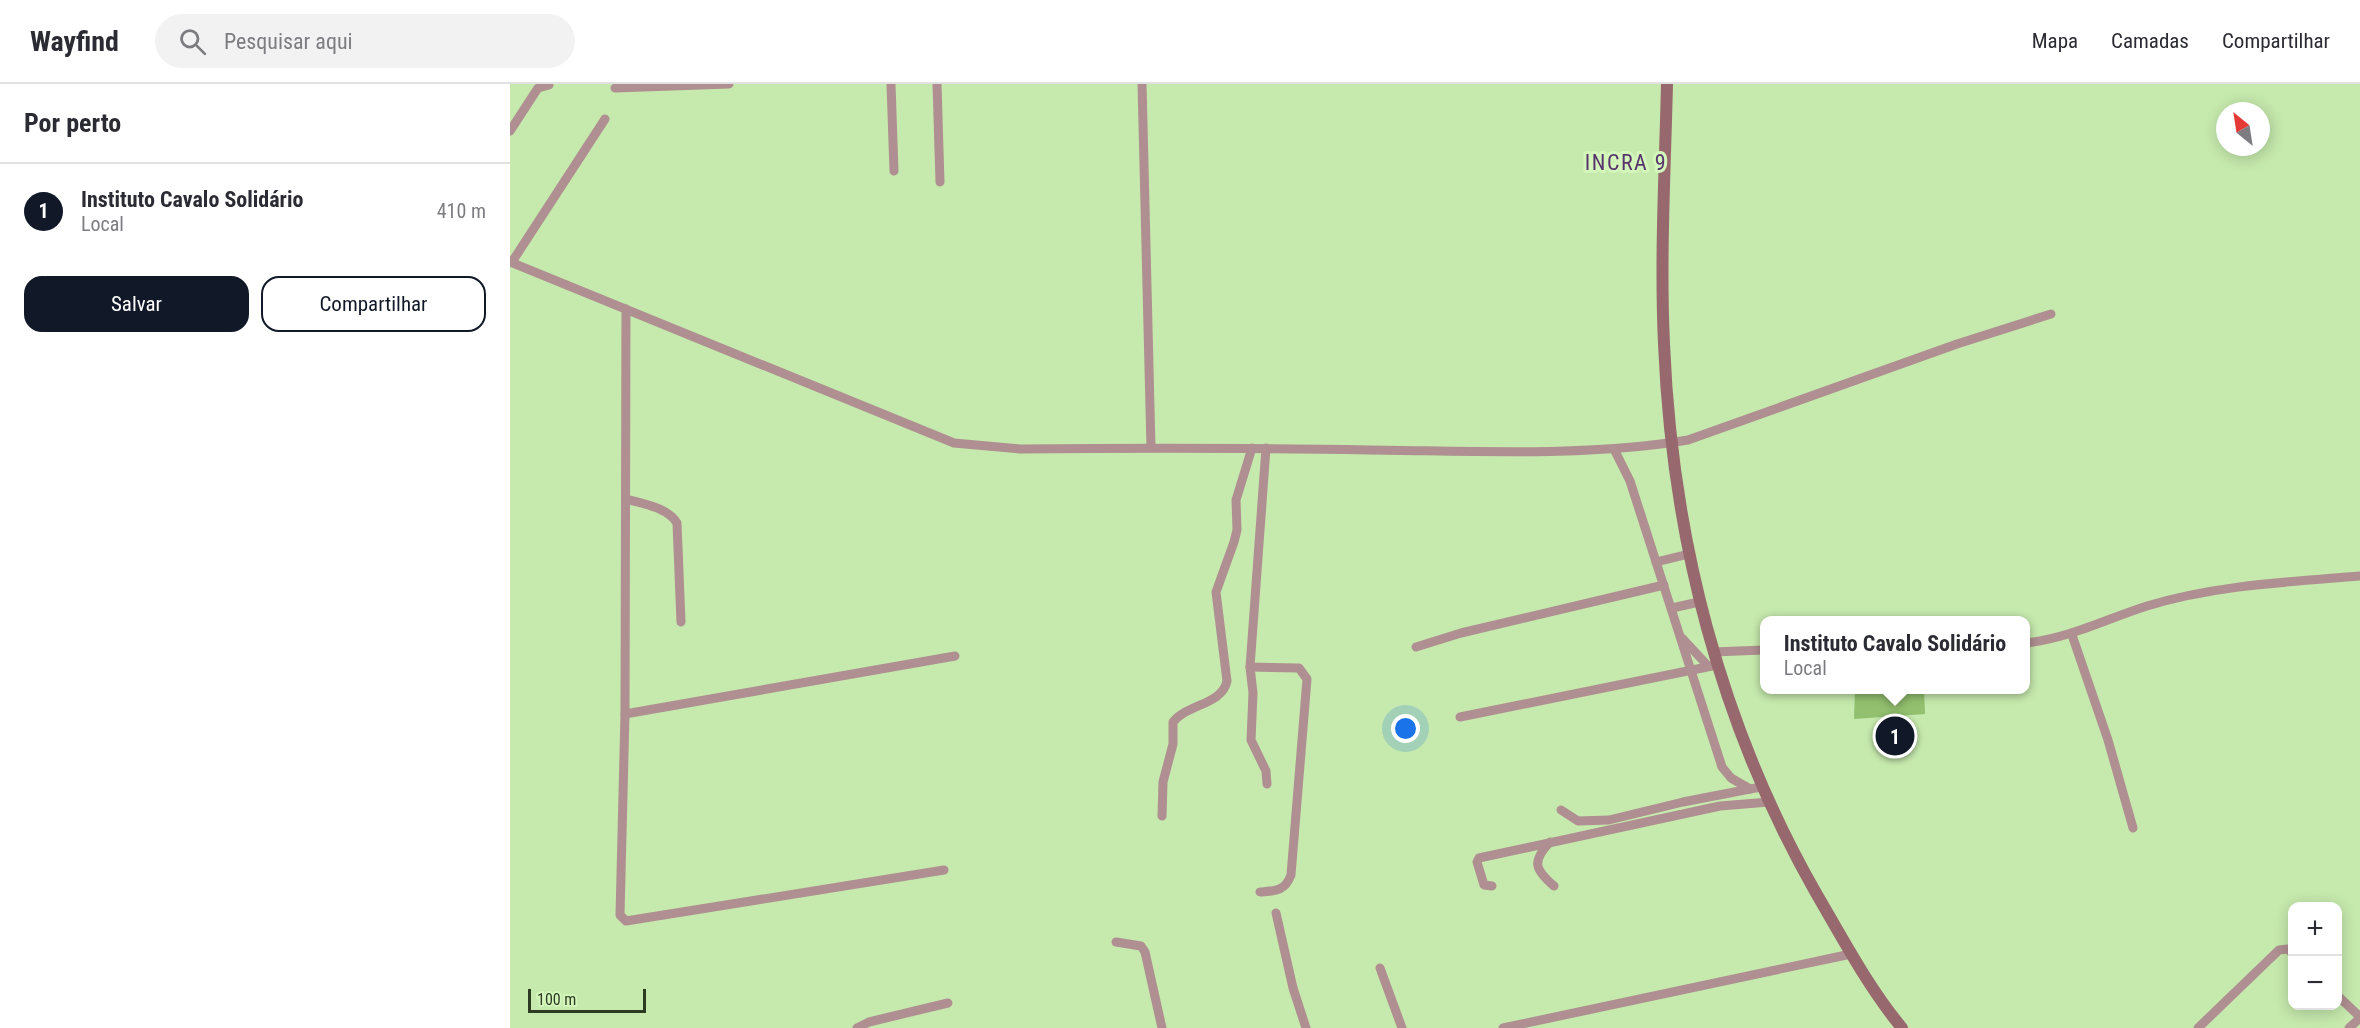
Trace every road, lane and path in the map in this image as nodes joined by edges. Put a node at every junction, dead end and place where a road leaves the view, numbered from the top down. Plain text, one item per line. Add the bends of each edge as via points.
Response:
1 (729, 84) edge
2 (891, 84) edge
3 (938, 84) edge
4 (1142, 84) edge
5 (1667, 84) edge
6 (549, 85) edge
7 (615, 88) dead end
8 (605, 119) dead end
9 (510, 131) edge
10 (894, 171) dead end
11 (940, 182) dead end
12 (511, 262) edge
13 (626, 309) junction
14 (2051, 314) dead end
15 (1671, 443) junction
16 (1151, 448) junction
17 (1252, 448) junction
18 (1266, 448) junction
19 (1614, 449) junction
20 (626, 499) junction
21 (1689, 554) junction
22 (1656, 562) junction
23 (2360, 576) edge
24 (1664, 585) junction
25 (1699, 602) junction
26 (1672, 609) junction
27 (681, 622) dead end
28 (2072, 634) junction
29 (1680, 636) junction
30 (2030, 642) edge
31 (1416, 647) dead end
32 (1760, 650) edge
33 (1713, 652) junction
34 (955, 656) dead end
35 (1713, 665) junction
36 (1250, 666) junction
37 (1689, 670) junction
38 (625, 714) junction
39 (1460, 717) dead end
40 (1267, 784) dead end
41 (1756, 788) junction
42 (1769, 801) junction
43 (1561, 810) dead end
44 (1162, 816) dead end
45 (2133, 828) dead end
46 (1550, 842) junction
47 (944, 870) dead end
48 (1492, 886) dead end
49 (1554, 886) dead end
50 (1260, 892) dead end
51 (1276, 914) dead end
52 (1116, 942) dead end
53 (2288, 949) edge
54 (1851, 954) junction
55 (1380, 968) dead end
56 (2342, 1001) edge
57 (948, 1003) dead end
58 (2360, 1017) edge
59 (857, 1028) edge
60 (1162, 1028) edge
61 (1306, 1028) edge
62 (1402, 1028) edge
63 (1503, 1028) edge
64 (1902, 1028) edge
65 (2198, 1028) edge
66 (2349, 1028) edge

1 - 7 street
2 - 10 street
3 - 11 street
4 - 16 street
5 - 15 main road via 1664,343
6 - 9 street via 538,88
8 - 12 street
12 - 13 street
13 - 16 street via 954,443 1020,449
13 - 20 street
14 - 15 street
15 - 19 street
15 - 21 main road
16 - 17 street
17 - 18 street
17 - 44 street via 1236,500 1237,530 1216,592 1226,689 1181,712 1173,722
18 - 19 street
18 - 36 street
19 - 22 street via 1630,481
20 - 27 street via 664,511 677,523
20 - 38 street
21 - 22 street
21 - 25 main road
22 - 24 street
23 - 28 street via 2207,592 2147,606
24 - 26 street
24 - 31 street
25 - 26 street
25 - 33 main road
26 - 29 street
28 - 30 street
28 - 45 street
29 - 35 street
29 - 37 street
32 - 33 street
33 - 35 main road
34 - 38 street
35 - 37 street
35 - 41 main road
36 - 40 street via 1251,740 1266,771
36 - 50 street via 1299,668 1307,679 1291,875 1278,891
37 - 39 street
37 - 41 street via 1722,767 1731,777
38 - 47 street via 619,910 623,919
41 - 42 main road
41 - 43 street via 1609,820 1578,821
42 - 46 street via 1720,806
42 - 54 main road via 1791,849
46 - 48 street via 1479,858 1477,864 1484,885
46 - 49 street via 1539,854 1537,866
51 - 61 street
52 - 60 street via 1141,946 1145,952
53 - 65 street via 2279,950
54 - 63 street
54 - 64 main road
55 - 62 street
56 - 58 street
57 - 59 street
58 - 66 street

